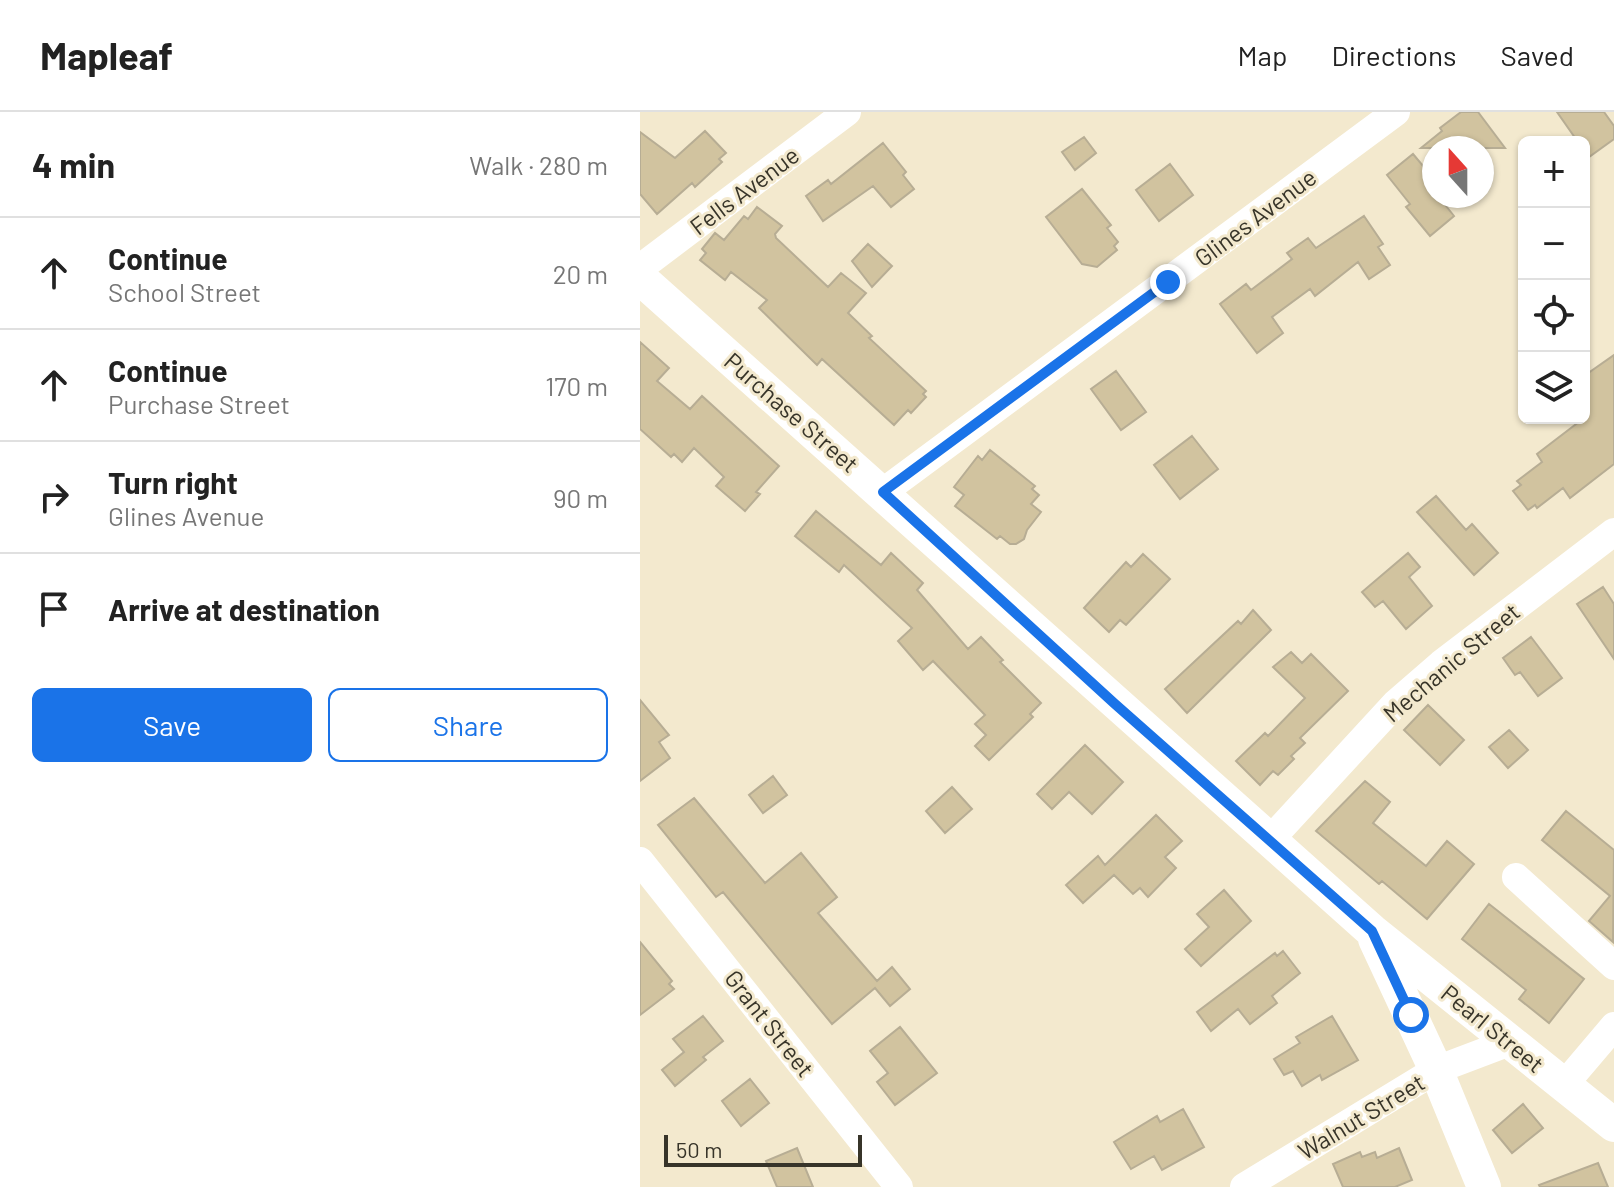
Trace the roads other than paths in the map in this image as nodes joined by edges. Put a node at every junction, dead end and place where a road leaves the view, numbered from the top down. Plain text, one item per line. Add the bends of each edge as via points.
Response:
1 (847, 112) edge
2 (1396, 112) edge
3 (640, 268) edge
4 (640, 278) edge
5 (883, 492) junction
6 (1614, 532) edge
7 (1269, 841) junction
8 (640, 861) edge
9 (1516, 877) dead end
10 (1372, 931) junction
11 (1614, 966) edge
12 (1614, 1026) edge
13 (1510, 1042) junction
14 (1436, 1070) junction
15 (1564, 1085) junction
16 (1614, 1125) edge
17 (899, 1187) edge
18 (1244, 1187) edge
19 (1484, 1187) edge

1 - 3 street, Fells Avenue
2 - 5 street, Glines Avenue
4 - 5 main road, Purchase Street
5 - 7 main road, Purchase Street
6 - 7 street, Mechanic Street via 1396,703
7 - 10 main road, Purchase Street
8 - 17 street, Grant Street
9 - 11 street
10 - 13 main road, Pearl Street
10 - 14 main road
12 - 15 street
13 - 14 street, Walnut Street
13 - 15 main road, Pearl Street
14 - 18 street, Walnut Street
14 - 19 main road
15 - 16 main road, Pearl Street

